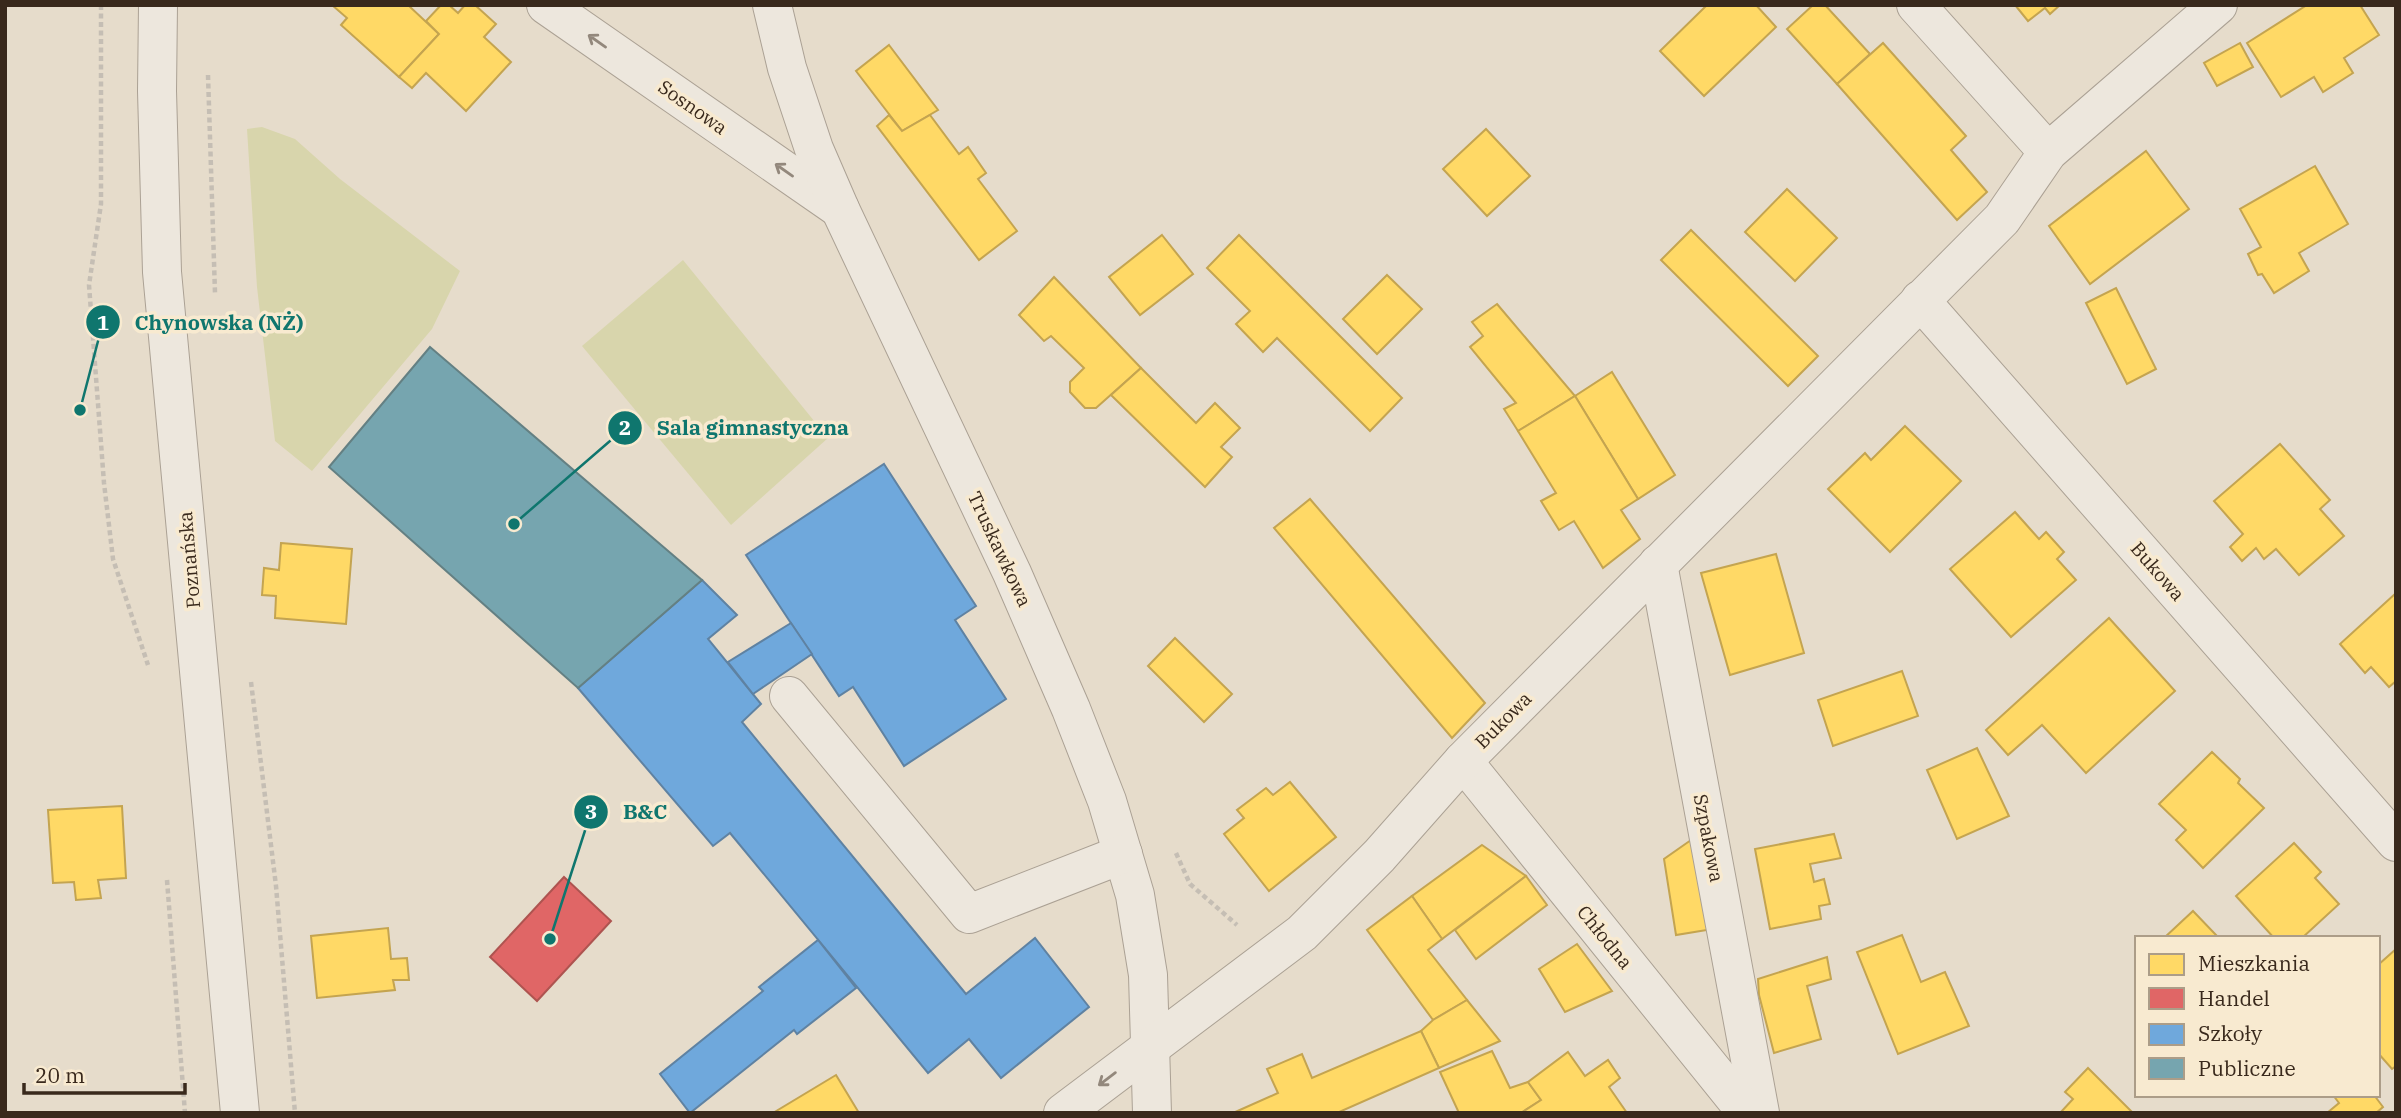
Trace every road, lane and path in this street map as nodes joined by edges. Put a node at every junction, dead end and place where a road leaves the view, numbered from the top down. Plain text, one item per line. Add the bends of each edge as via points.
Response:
1 (101, 5) edge
2 (158, 5) edge
3 (547, 5) edge
4 (772, 5) edge
5 (1916, 5) edge
6 (2218, 5) edge
7 (208, 63) dead end
8 (2048, 152) junction
9 (840, 209) junction
10 (216, 300) dead end
11 (1920, 300) junction
12 (1658, 564) junction
13 (148, 667) dead end
14 (251, 680) dead end
15 (789, 696) dead end
16 (1463, 761) junction
17 (2396, 842) edge
18 (1123, 854) junction
19 (167, 876) dead end
20 (1151, 1046) junction
21 (185, 1113) edge
22 (240, 1113) edge
23 (295, 1113) edge
24 (1063, 1113) edge
25 (1152, 1113) edge
26 (1747, 1113) edge
27 (1760, 1113) edge

1 - 13 path via 101,204 89,285 113,559
2 - 22 street, Poznańska via 162,272
9 -> 3 street, Sosnowa
4 - 9 street, Truskawkowa via 787,68
5 - 8 street
6 - 8 street, Bukowa
7 - 10 path
8 - 11 street, Bukowa via 2002,219
9 - 18 street, Truskawkowa via 1072,709
11 - 12 street, Bukowa
11 - 17 street, Bukowa
12 - 16 street, Bukowa
12 - 27 street, Szpakowa
14 - 23 path via 276,886
15 - 18 street via 969,914
16 - 20 street, Bukowa via 1379,856 1302,933
16 - 26 street, Chłodna
18 - 20 street, Truskawkowa via 1146,961
19 - 21 path
20 -> 24 street, Bukowa
20 - 25 street, Truskawkowa

